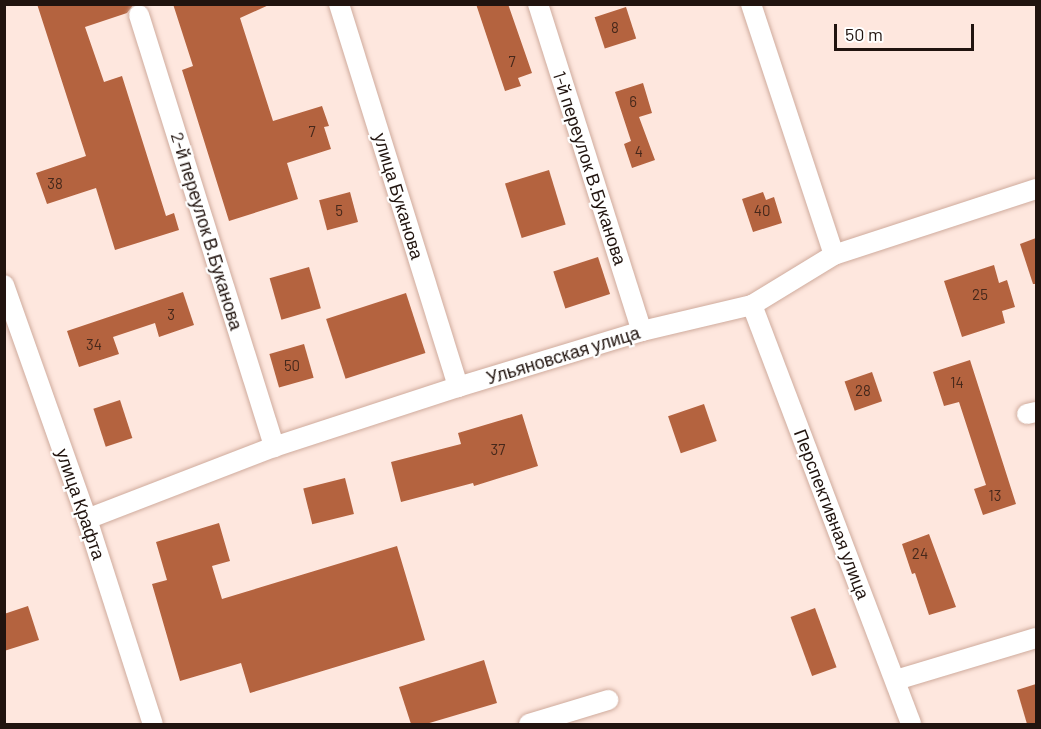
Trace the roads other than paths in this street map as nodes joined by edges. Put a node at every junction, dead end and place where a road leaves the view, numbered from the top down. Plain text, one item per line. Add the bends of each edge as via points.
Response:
1 (339, 4) edge
2 (538, 4) edge
3 (751, 4) edge
4 (139, 15) dead end
5 (1036, 189) edge
6 (834, 255) junction
7 (4, 285) edge
8 (752, 305) junction
9 (642, 331) junction
10 (458, 387) junction
11 (274, 447) junction
12 (87, 519) junction
13 (1036, 638) edge
14 (896, 680) junction
15 (608, 700) dead end
16 (153, 724) edge
17 (529, 724) edge
18 (911, 724) edge

1 - 10 street, улица Буканова
2 - 9 street, 1-й переулок В.Буканова
3 - 6 street
4 - 11 street, 2-й переулок В.Буканова
5 - 6 street, Ульяновская улица
6 - 8 street, Ульяновская улица
7 - 12 street, улица Крафта
8 - 9 street, Ульяновская улица
8 - 14 street, Перспективная улица
9 - 10 street, Ульяновская улица
10 - 11 street, Ульяновская улица
11 - 12 street, Ульяновская улица
12 - 16 street, улица Крафта
13 - 14 street
14 - 18 street, Перспективная улица
15 - 17 street

